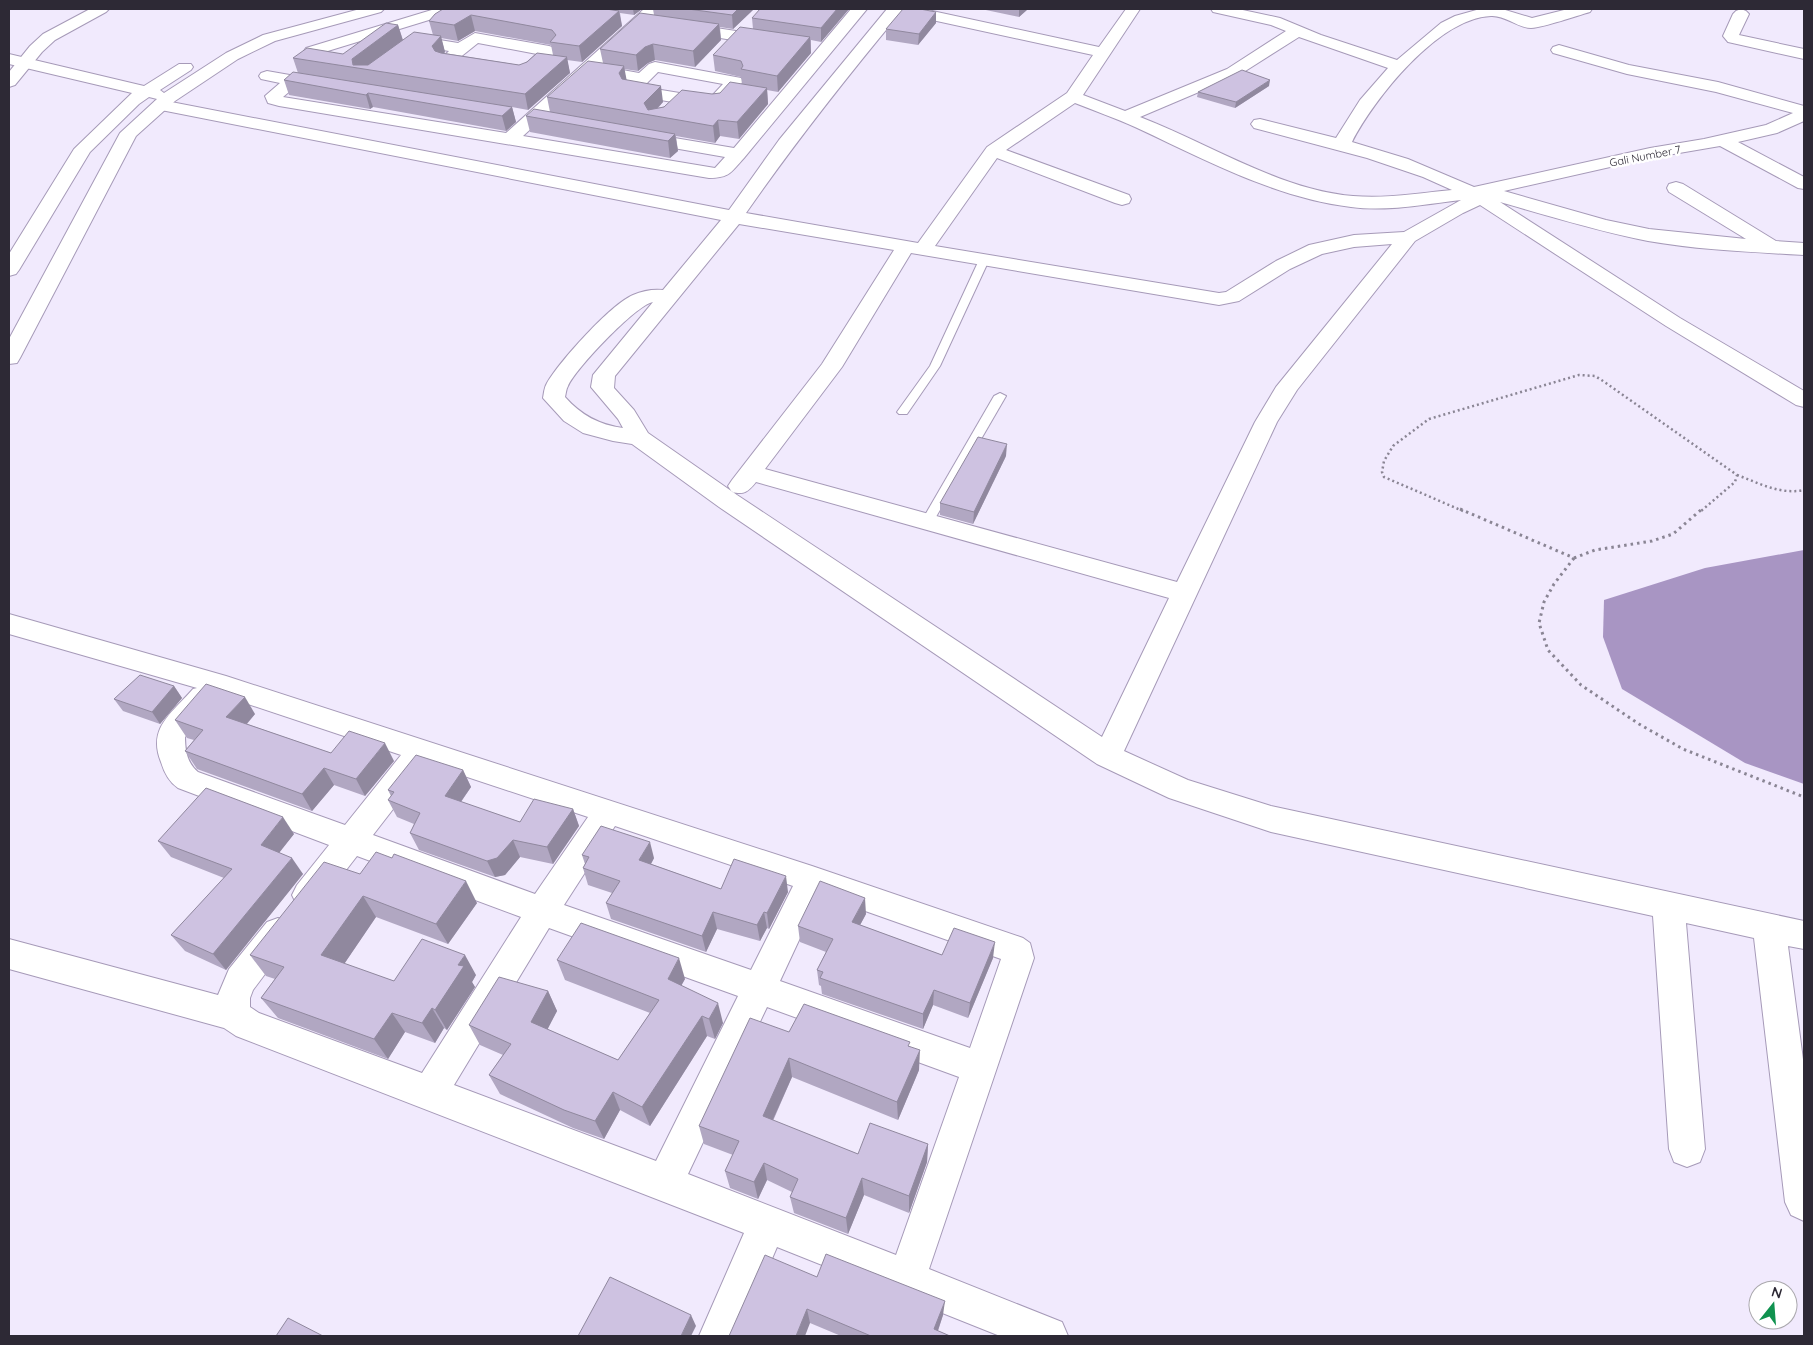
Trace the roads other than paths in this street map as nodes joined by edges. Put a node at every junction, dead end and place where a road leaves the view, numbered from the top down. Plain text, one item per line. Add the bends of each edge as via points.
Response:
1 (101, 9) edge
2 (330, 9) edge
3 (376, 9) edge
4 (450, 9) edge
5 (460, 9) edge
6 (860, 9) edge
7 (895, 9) edge
8 (903, 9) edge
9 (1133, 9) edge
10 (1218, 9) edge
11 (1585, 9) edge
12 (1490, 10) edge
13 (1742, 14) dead end
14 (620, 19) dead end
15 (659, 20) edge
16 (639, 22) junction
17 (751, 22) dead end
18 (1298, 31) junction
19 (527, 33) edge
20 (738, 36) junction
21 (415, 41) junction
22 (787, 43) edge
23 (513, 44) junction
24 (806, 46) edge
25 (461, 48) junction
26 (725, 49) edge
27 (826, 49) junction
28 (312, 50) edge
29 (1559, 50) dead end
30 (401, 51) edge
31 (1104, 53) junction
32 (857, 54) junction
33 (1804, 54) edge
34 (16, 60) edge
35 (538, 62) junction
36 (712, 62) dead end
37 (1399, 66) junction
38 (587, 69) junction
39 (503, 70) edge
40 (699, 74) junction
41 (267, 76) dead end
42 (642, 78) junction
43 (471, 79) edge
44 (10, 80) edge
45 (295, 80) junction
46 (30, 82) dead end
47 (314, 83) edge
48 (58, 87) dead end
49 (728, 90) junction
50 (746, 93) edge
51 (139, 96) junction
52 (765, 96) edge
53 (1073, 97) junction
54 (274, 99) junction
55 (784, 100) junction
56 (165, 101) junction
57 (1804, 111) edge
58 (514, 115) edge
59 (1804, 115) edge
60 (1125, 117) junction
61 (533, 118) junction
62 (242, 121) junction
63 (553, 122) edge
64 (1260, 124) dead end
65 (621, 134) edge
66 (510, 139) junction
67 (1722, 140) junction
68 (1341, 146) junction
69 (993, 151) junction
70 (738, 154) junction
71 (479, 167) junction
72 (1804, 184) edge
73 (1676, 188) dead end
74 (1479, 194) junction
75 (1122, 200) dead end
76 (734, 217) junction
77 (1408, 237) junction
78 (1772, 246) junction
79 (915, 248) junction
80 (1804, 249) edge
81 (984, 260) junction
82 (9, 270) edge
83 (668, 296) junction
84 (9, 358) edge
85 (1000, 396) dead end
86 (1804, 400) edge
87 (903, 412) dead end
88 (638, 437) junction
89 (751, 473) junction
90 (728, 501) junction
91 (927, 522) junction
92 (1184, 593) junction
93 (9, 624) edge
94 (216, 683) junction
95 (422, 750) junction
96 (1107, 756) junction
97 (608, 812) junction
98 (351, 840) junction
99 (812, 879) junction
100 (1668, 905) junction
101 (542, 912) junction
102 (1769, 927) junction
103 (1804, 935) edge
104 (9, 954) edge
105 (759, 988) junction
106 (233, 1016) junction
107 (980, 1068) junction
108 (430, 1092) junction
109 (1687, 1149) dead end
110 (664, 1184) junction
111 (1804, 1202) edge
112 (768, 1223) junction
113 (907, 1278) junction
114 (1035, 1334) edge
115 (719, 1336) edge

1 - 34 street via 49,37
2 - 51 street via 290,18 230,39
3 - 56 street via 269,38 232,56
4 - 28 street
5 - 21 street
6 - 27 street
7 - 32 street
8 - 31 street
9 - 31 street
10 - 18 street via 1275,21
11 - 12 street via 1532,23
12 - 37 street via 1456,20 1443,28
13 - 33 street via 1731,36 1734,39
14 - 16 street
15 - 16 street
15 - 20 street
16 - 38 street
17 - 20 street
18 - 37 street
18 - 60 street via 1233,72
19 - 23 street
20 - 22 street
20 - 26 street
21 - 25 street
21 - 30 street
23 - 25 street via 475,38
23 - 35 street via 549,51
24 - 27 street
25 - 43 street via 446,62 484,68
27 - 32 street
27 - 55 street
29 - 57 street via 1627,69 1726,89
31 - 53 street
32 - 76 street via 785,144
34 - 44 street
34 - 51 street
35 - 38 street
35 - 39 street via 525,73
36 - 40 street
37 - 68 street via 1375,89 1355,116
38 - 42 street
38 - 61 street
40 - 42 street via 655,67
40 - 49 street via 734,80
41 - 45 street
42 - 49 street via 631,90 673,104 714,104
44 - 46 street
45 - 47 street
45 - 54 street via 276,93
48 - 51 street
49 - 50 street
51 - 56 street
51 - 82 street via 84,149
52 - 55 street
53 - 60 street
53 - 69 street
54 - 62 street
54 - 66 street
55 - 70 street
56 - 62 street
56 - 84 street via 129,133
58 - 61 street
59 - 67 street, Gali Number 7 via 1771,129
60 - 74 street via 1247,172 1314,195 1353,202 1392,202
61 - 63 street
61 - 66 street
62 - 71 street
64 - 68 street
65 - 70 street
66 - 70 street via 714,174 724,170
66 - 71 street
67 - 72 street
67 - 74 street, Gali Number 7 via 1650,153
68 - 74 street via 1394,160
69 - 75 street
69 - 79 street
71 - 76 street
73 - 78 street
74 - 77 street
74 - 78 street via 1640,233
74 - 86 street via 1673,322
76 - 79 street
76 - 83 street
77 - 81 street via 1354,241 1316,249 1232,297 1219,299
77 - 92 street via 1287,387 1266,422
78 - 80 street
79 - 81 street
79 - 89 street
81 - 87 lane via 935,366
83 - 88 street via 604,375 602,387 608,398 632,422
83 - 88 street via 650,296 626,309 556,385 554,398 563,410 580,422 618,436
85 - 91 lane
88 - 90 street
89 - 90 street
89 - 91 street
90 - 96 street
91 - 92 street
92 - 96 street
93 - 94 street
94 - 95 street
94 - 98 street via 171,733 169,740 180,775
95 - 97 street
95 - 98 street
96 - 100 street via 1179,789 1271,819
97 - 99 street
97 - 101 street
98 - 101 street
98 - 106 street via 241,980 233,998
99 - 105 street
99 - 107 street via 1018,953
100 - 102 street
100 - 109 street
101 - 105 street
101 - 108 street
102 - 103 street
102 - 111 street
104 - 106 street
105 - 107 street
105 - 110 street
106 - 108 street via 248,1025
107 - 113 street
108 - 110 street
110 - 112 street
112 - 113 street
112 - 115 street
113 - 114 street

